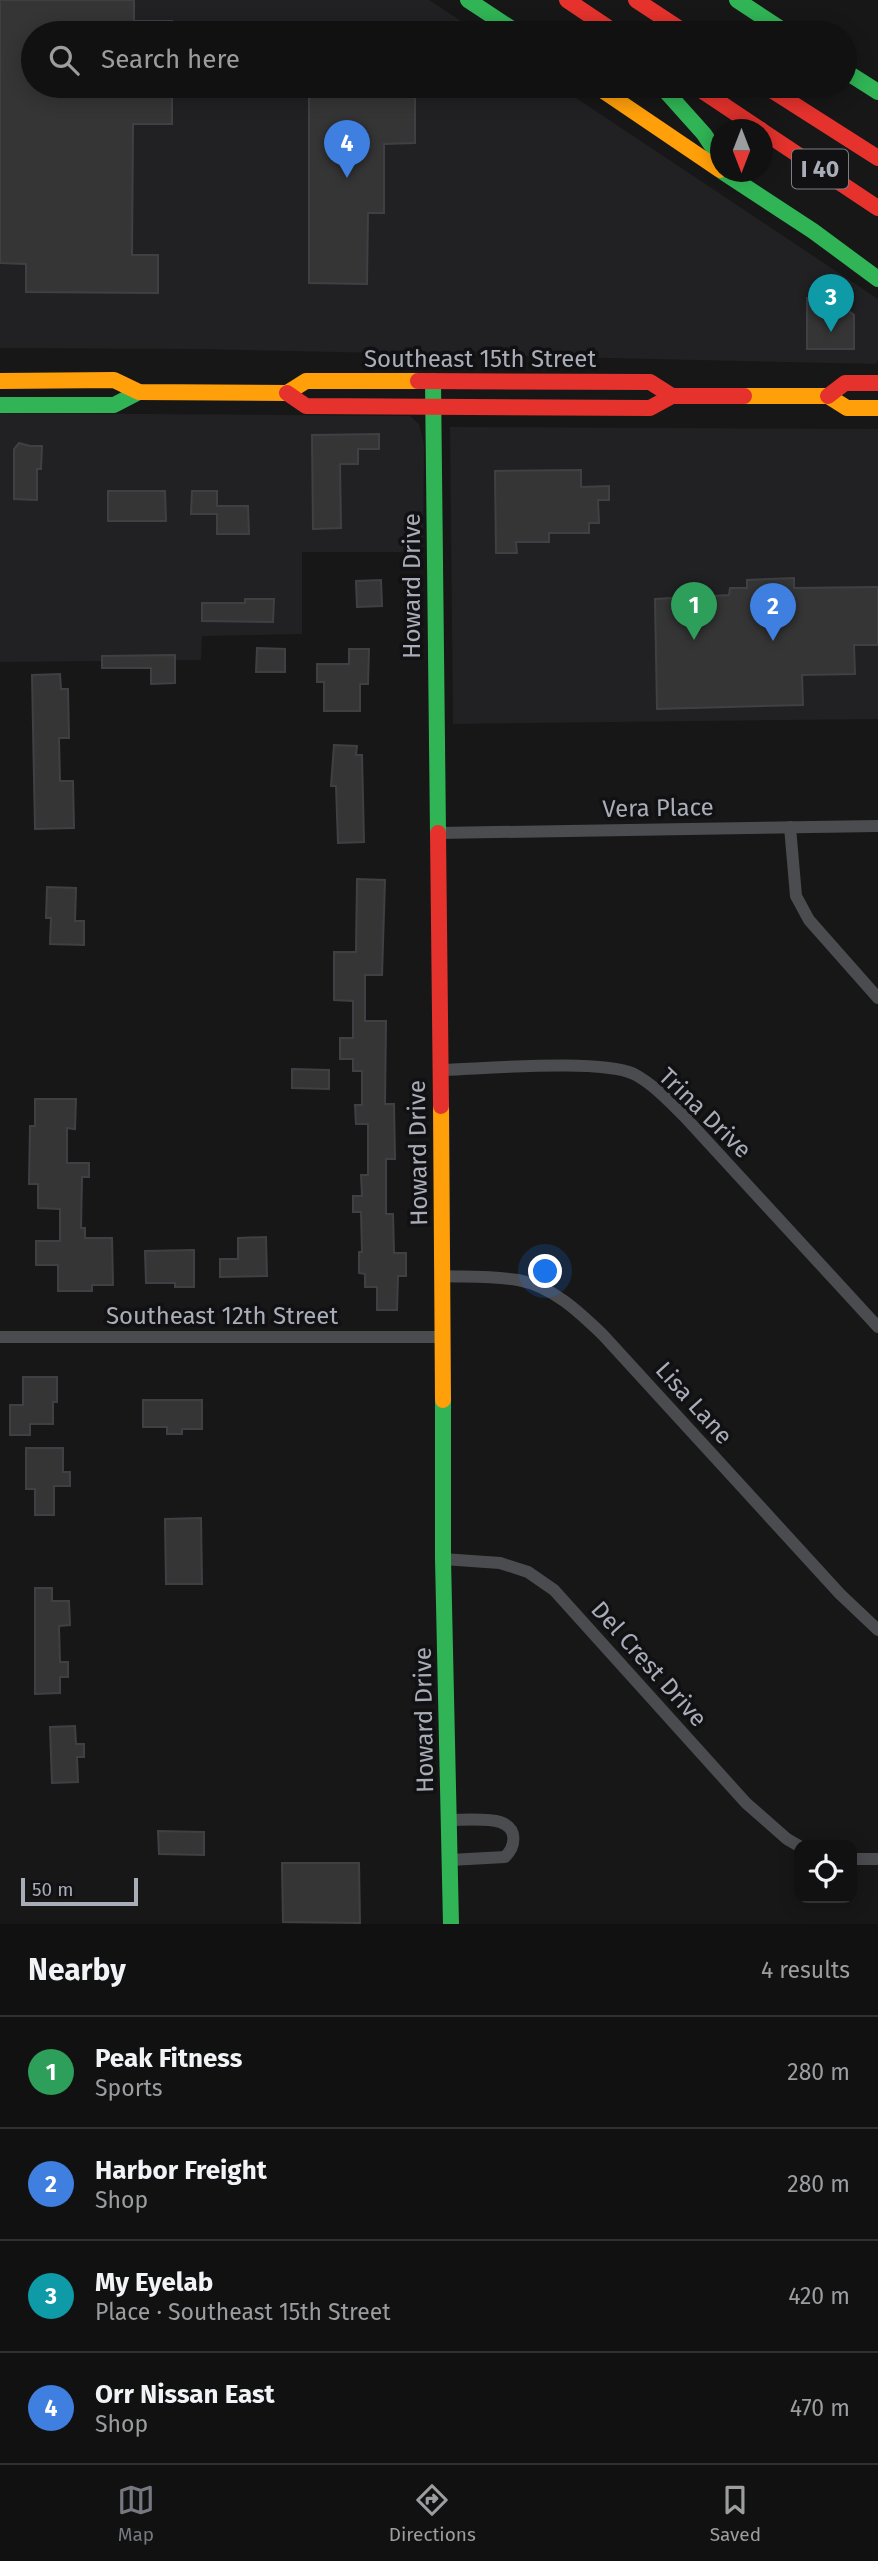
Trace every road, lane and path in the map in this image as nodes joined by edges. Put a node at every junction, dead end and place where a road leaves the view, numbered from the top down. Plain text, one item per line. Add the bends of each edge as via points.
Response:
1 (468, 0) edge
2 (567, 0) edge
3 (636, 0) edge
4 (737, 0) edge
5 (500, 21) edge
6 (598, 21) edge
7 (669, 21) edge
8 (769, 21) edge
9 (857, 79) edge
10 (878, 92) edge
11 (614, 98) edge
12 (672, 98) edge
13 (713, 98) edge
14 (784, 98) edge
15 (745, 119) edge
16 (773, 137) edge
17 (710, 144) edge
18 (878, 159) edge
19 (710, 163) edge
20 (739, 182) edge
21 (878, 208) edge
22 (878, 279) edge
23 (0, 381) edge
24 (433, 382) junction
25 (878, 383) edge
26 (139, 392) junction
27 (287, 393) junction
28 (672, 396) junction
29 (828, 396) junction
30 (0, 405) edge
31 (433, 406) junction
32 (878, 408) edge
33 (878, 826) edge
34 (790, 827) junction
35 (438, 833) junction
36 (878, 998) edge
37 (440, 1070) junction
38 (442, 1276) junction
39 (878, 1327) edge
40 (0, 1337) edge
41 (443, 1337) junction
42 (443, 1559) junction
43 (878, 1630) edge
44 (449, 1820) junction
45 (794, 1843) edge
46 (857, 1859) edge
47 (878, 1859) edge
48 (450, 1860) junction
49 (452, 1924) edge

1 - 5 main road
2 - 6 main road
3 - 7 main road
4 - 8 main road
9 - 10 main road
11 - 19 main road
12 - 17 main road
13 - 15 main road, I 40
14 - 18 main road, I 40
16 - 21 main road, I 40
20 - 22 main road
23 - 26 main road, Southeast 15th Street via 114,380
24 - 27 main road, Southeast 15th Street via 306,381
24 - 28 main road, Southeast 15th Street via 650,383
24 - 31 main road, Howard Drive
25 - 29 main road, Southeast 15th Street via 845,383
26 - 27 main road, Southeast 15th Street
26 - 30 main road, Southeast 15th Street via 114,405
27 - 31 main road, Southeast 15th Street via 306,406
28 - 29 main road, Southeast 15th Street
28 - 31 main road, Southeast 15th Street via 650,408
29 - 32 main road, Southeast 15th Street via 847,408
31 - 35 main road, Howard Drive
33 - 34 street, Vera Place
34 - 35 street, Vera Place
34 - 36 street via 796,896 809,920
35 - 37 main road, Howard Drive
37 - 38 main road, Howard Drive
37 - 39 street, Trina Drive via 572,1066 632,1073 684,1115
38 - 41 main road, Howard Drive
38 - 43 street, Lisa Lane via 519,1280 574,1307
40 - 41 street, Southeast 12th Street
41 - 42 main road, Howard Drive
42 - 44 main road, Howard Drive
42 - 45 street, Del Crest Drive via 500,1563 528,1572 554,1590 746,1802
44 - 48 main road, Howard Drive
44 - 48 street via 501,1822 515,1840 505,1857
46 - 47 street
48 - 49 main road, Howard Drive

